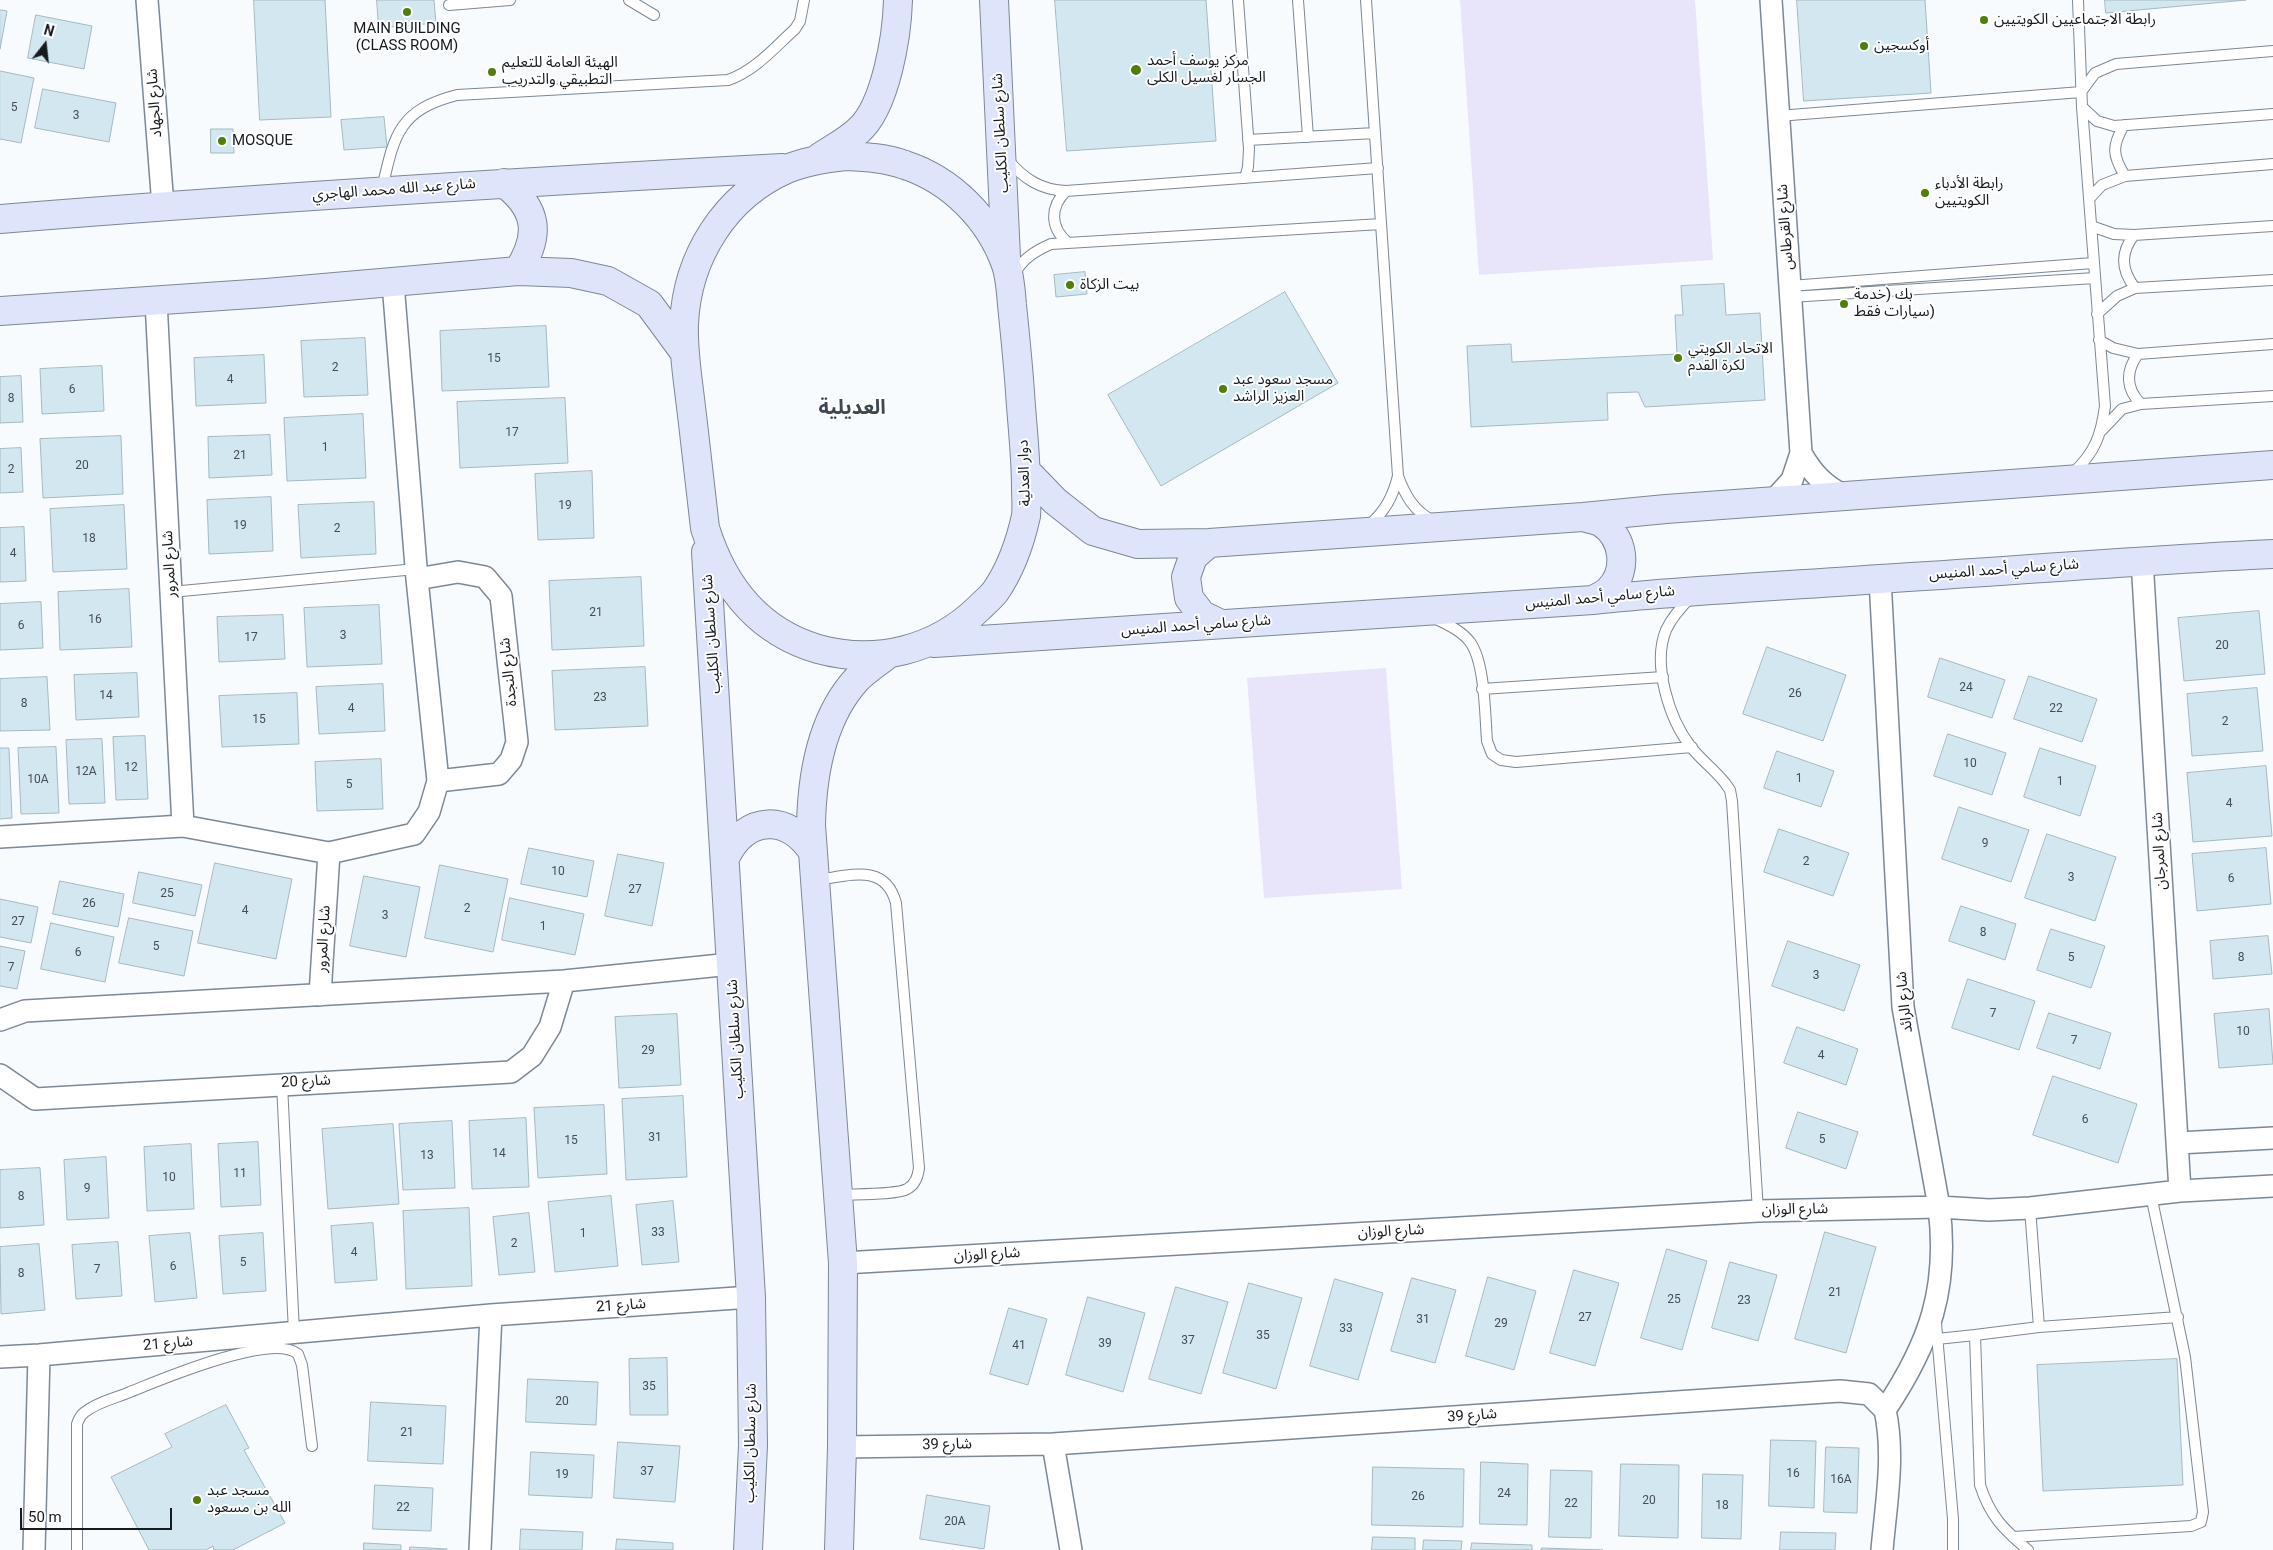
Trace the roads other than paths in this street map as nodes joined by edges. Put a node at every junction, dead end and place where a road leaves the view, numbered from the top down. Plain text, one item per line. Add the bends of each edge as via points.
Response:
1 (147, 0) edge
2 (510, 0) edge
3 (629, 0) edge
4 (804, 0) edge
5 (898, 0) edge
6 (994, 0) edge
7 (1238, 0) edge
8 (1298, 0) edge
9 (1366, 0) edge
10 (1771, 0) edge
11 (2078, 0) edge
12 (449, 5) dead end
13 (654, 15) dead end
14 (2273, 51) edge
15 (2082, 92) junction
16 (2082, 107) junction
17 (2273, 114) edge
18 (1778, 116) junction
19 (2124, 125) junction
20 (1375, 133) junction
21 (1308, 137) junction
22 (1248, 140) junction
23 (1001, 151) junction
24 (817, 159) junction
25 (2273, 164) edge
26 (788, 168) junction
27 (1378, 168) junction
28 (2125, 176) junction
29 (1245, 178) junction
30 (504, 183) junction
31 (382, 191) junction
32 (1066, 191) junction
33 (2089, 199) junction
34 (163, 206) junction
35 (0, 219) edge
36 (1381, 224) junction
37 (2091, 226) junction
38 (2273, 226) edge
39 (2134, 235) junction
40 (1067, 242) junction
41 (2093, 263) junction
42 (518, 271) junction
43 (1008, 277) junction
44 (2095, 278) junction
45 (2273, 280) edge
46 (393, 283) junction
47 (2135, 288) junction
48 (1790, 291) junction
49 (156, 301) junction
50 (0, 311) edge
51 (2097, 314) junction
52 (2099, 340) junction
53 (2273, 344) edge
54 (685, 353) junction
55 (2138, 354) junction
56 (2273, 396) edge
57 (2141, 404) junction
58 (2101, 432) junction
59 (1801, 453) junction
60 (2273, 465) edge
61 (1026, 471) junction
62 (1398, 476) junction
63 (2066, 480) junction
64 (1845, 496) junction
65 (1773, 502) junction
66 (1583, 517) junction
67 (1445, 525) junction
68 (705, 528) junction
69 (1359, 532) junction
70 (1209, 543) junction
71 (2273, 554) edge
72 (2142, 560) junction
73 (416, 574) junction
74 (1880, 580) junction
75 (1697, 590) junction
76 (171, 592) junction
77 (1593, 600) junction
78 (1422, 611) junction
79 (1221, 624) junction
80 (927, 644) junction
81 (887, 654) junction
82 (1663, 677) junction
83 (1482, 689) junction
84 (1692, 748) junction
85 (438, 781) junction
86 (183, 826) junction
87 (0, 837) edge
88 (813, 852) junction
89 (329, 853) junction
90 (726, 856) junction
91 (816, 880) junction
92 (731, 964) junction
93 (564, 981) junction
94 (320, 995) junction
95 (0, 1020) edge
96 (0, 1075) edge
97 (282, 1084) junction
98 (2273, 1138) edge
99 (2178, 1143) junction
100 (2273, 1186) edge
101 (2180, 1191) junction
102 (838, 1195) junction
103 (2151, 1195) junction
104 (1939, 1207) junction
105 (2030, 1208) junction
106 (1758, 1211) junction
107 (843, 1263) junction
108 (751, 1297) junction
109 (1934, 1310) junction
110 (491, 1315) junction
111 (2178, 1317) junction
112 (2039, 1327) junction
113 (294, 1332) junction
114 (1975, 1335) junction
115 (1937, 1339) junction
116 (226, 1348) junction
117 (39, 1356) junction
118 (0, 1357) edge
119 (1885, 1410) junction
120 (1053, 1444) junction
121 (312, 1446) dead end
122 (842, 1447) junction
123 (2012, 1537) junction
124 (34, 1550) edge
125 (77, 1550) edge
126 (480, 1550) edge
127 (748, 1550) edge
128 (838, 1550) edge
129 (1071, 1550) edge
130 (1882, 1550) edge
131 (1953, 1550) edge
132 (2028, 1550) edge

1 - 34 street, شارع الجهاد
2 - 12 lane
3 - 13 lane
4 - 31 lane via 802,16 795,29 751,68 728,80 457,94 438,100 418,111 400,128 393,143
5 - 24 main road via 889,70 873,111 860,130
6 - 23 main road, شارع سلطان الكليب
7 - 22 lane
8 - 21 lane
9 - 20 lane
10 - 18 street, شارع القرطاس
11 - 15 lane
14 - 15 lane via 2116,64 2095,73
15 - 16 lane
15 - 18 lane
16 - 19 lane via 2101,123
16 - 33 lane
17 - 19 lane
18 - 48 street, شارع القرطاس
19 - 28 lane via 2116,139 2114,153
20 - 21 lane
20 - 27 lane
21 - 22 lane
22 - 29 lane
23 - 32 lane via 1024,177 1035,184
23 - 43 main road, شارع سلطان الكليب
24 - 26 main road, دوار العدلية
24 - 43 main road, دوار العدلية via 846,156 876,158 905,164 932,177 978,215 994,239
25 - 28 lane
26 - 30 main road, شارع عبد الله محمد الهاجري
26 - 54 main road, دوار العدلية via 741,198 707,241 689,294 684,323
27 - 29 lane
27 - 36 lane
28 - 33 lane via 2102,185
29 - 32 lane
30 - 31 main road, شارع عبد الله محمد الهاجري
30 - 42 main road via 520,195 530,214 534,234 529,254
31 - 34 main road, شارع عبد الله محمد الهاجري
32 - 40 lane via 1054,213 1056,229
33 - 37 lane
34 - 35 main road, شارع عبد الله محمد الهاجري
36 - 40 lane
36 - 62 lane
37 - 39 lane via 2114,234
37 - 41 lane
38 - 39 lane
39 - 47 lane via 2124,252 2123,262
40 - 43 lane via 1037,250
41 - 44 lane
41 - 48 lane
42 - 46 main road
42 - 54 main road via 571,273 608,281 649,304
43 - 61 main road, دوار العدلية
44 - 48 lane
44 - 51 lane
45 - 47 lane
46 - 49 main road
46 - 73 street
47 - 51 lane via 2117,296
48 - 59 street, شارع القرطاس
49 - 50 main road
49 - 76 street, شارع المرور
51 - 52 lane
52 - 55 lane via 2113,348
52 - 58 lane via 2105,406
53 - 55 lane
54 - 68 main road, دوار العدلية
55 - 57 lane via 2129,370 2128,380 2134,397
56 - 57 lane
57 - 58 lane via 2122,409
58 - 63 lane via 2088,459
59 - 64 street via 1819,479
59 - 65 street, شارع القرطاس via 1792,480
60 - 63 main road
61 - 70 main road via 1055,501 1093,532 1138,544
61 - 80 main road, دوار العدلية via 1026,513 1016,555 994,592 964,622
62 - 67 lane via 1410,502 1431,520
62 - 69 lane via 1385,508
63 - 64 main road
64 - 65 main road
65 - 66 main road
66 - 67 main road
66 - 77 main road via 1601,523 1615,536 1622,554 1620,574 1609,590
67 - 69 main road
68 - 81 main road, دوار العدلية via 725,578 741,600 775,629 807,646 833,653
68 - 90 main road, شارع سلطان الكليب
69 - 70 main road
70 - 79 main road via 1190,564 1186,577 1189,598 1202,615
71 - 72 main road, شارع سامي أحمد المنيس
72 - 74 main road, شارع سامي أحمد المنيس
72 - 99 street, شارع المرجان
73 - 76 lane
73 - 85 street
73 - 85 street, شارع النجدة via 458,572 485,577 501,596 517,742 510,760 499,774
74 - 75 main road, شارع سامي أحمد المنيس
74 - 104 street, شارع الرائد via 1903,1007
75 - 77 main road, شارع سامي أحمد المنيس
75 - 82 lane via 1666,630 1662,646
76 - 86 street, شارع المرور
77 - 78 main road, شارع سامي أحمد المنيس
78 - 79 main road, شارع سامي أحمد المنيس
78 - 83 lane via 1456,629 1469,641 1479,661
79 - 80 main road, شارع سامي أحمد المنيس
80 - 81 main road, دوار العدلية
81 - 88 main road via 857,680 825,733 812,797
82 - 83 lane
82 - 84 lane via 1677,725
83 - 84 lane via 1488,741 1492,754 1501,760 1534,762
84 - 106 lane via 1725,783 1732,801
85 - 89 street via 429,812 414,834
86 - 87 street
86 - 89 street
88 - 90 main road via 795,831 768,824 742,834
88 - 91 main road
89 - 94 street, شارع المرور
90 - 92 main road, شارع سلطان الكليب
91 - 102 main road
91 - 102 lane via 873,875 885,881 892,890 896,903 919,1168 917,1177 907,1189
92 - 93 street
92 - 108 main road, شارع سلطان الكليب
93 - 94 street
93 - 97 street, شارع 20 via 550,1027 532,1056 510,1072
94 - 95 street via 25,1011
96 - 97 street, شارع 20 via 35,1099
97 - 113 lane
98 - 99 street
99 - 101 street, شارع المرجان
100 - 101 street
101 - 103 street
102 - 107 main road
103 - 105 street
103 - 111 lane
104 - 105 street
104 - 106 street, شارع الوزان
104 - 109 street, شارع الرائد via 1943,1238 1940,1287
105 - 112 lane
106 - 107 street, شارع الوزان
107 - 122 main road
108 - 110 street, شارع 21
108 - 127 main road, شارع سلطان الكليب via 753,1445
109 - 115 lane
109 - 119 street, شارع الرائد via 1923,1345
110 - 113 street, شارع 21
110 - 126 street
111 - 112 lane
111 - 123 lane via 2200,1483 2201,1522 2191,1526
112 - 114 lane
113 - 116 street, شارع 21
114 - 115 lane
114 - 123 lane via 1980,1485 1986,1505 1998,1524
115 - 131 lane via 1954,1519
116 - 117 street, شارع 21
116 - 121 lane via 254,1352 284,1350 298,1354
116 - 125 lane via 80,1416 75,1434
117 - 118 street, شارع 21
117 - 124 street
119 - 120 street, شارع 39 via 1869,1394 1840,1391
119 - 130 street via 1890,1448
120 - 122 street, شارع 39
120 - 129 street
122 - 128 main road
123 - 132 lane

